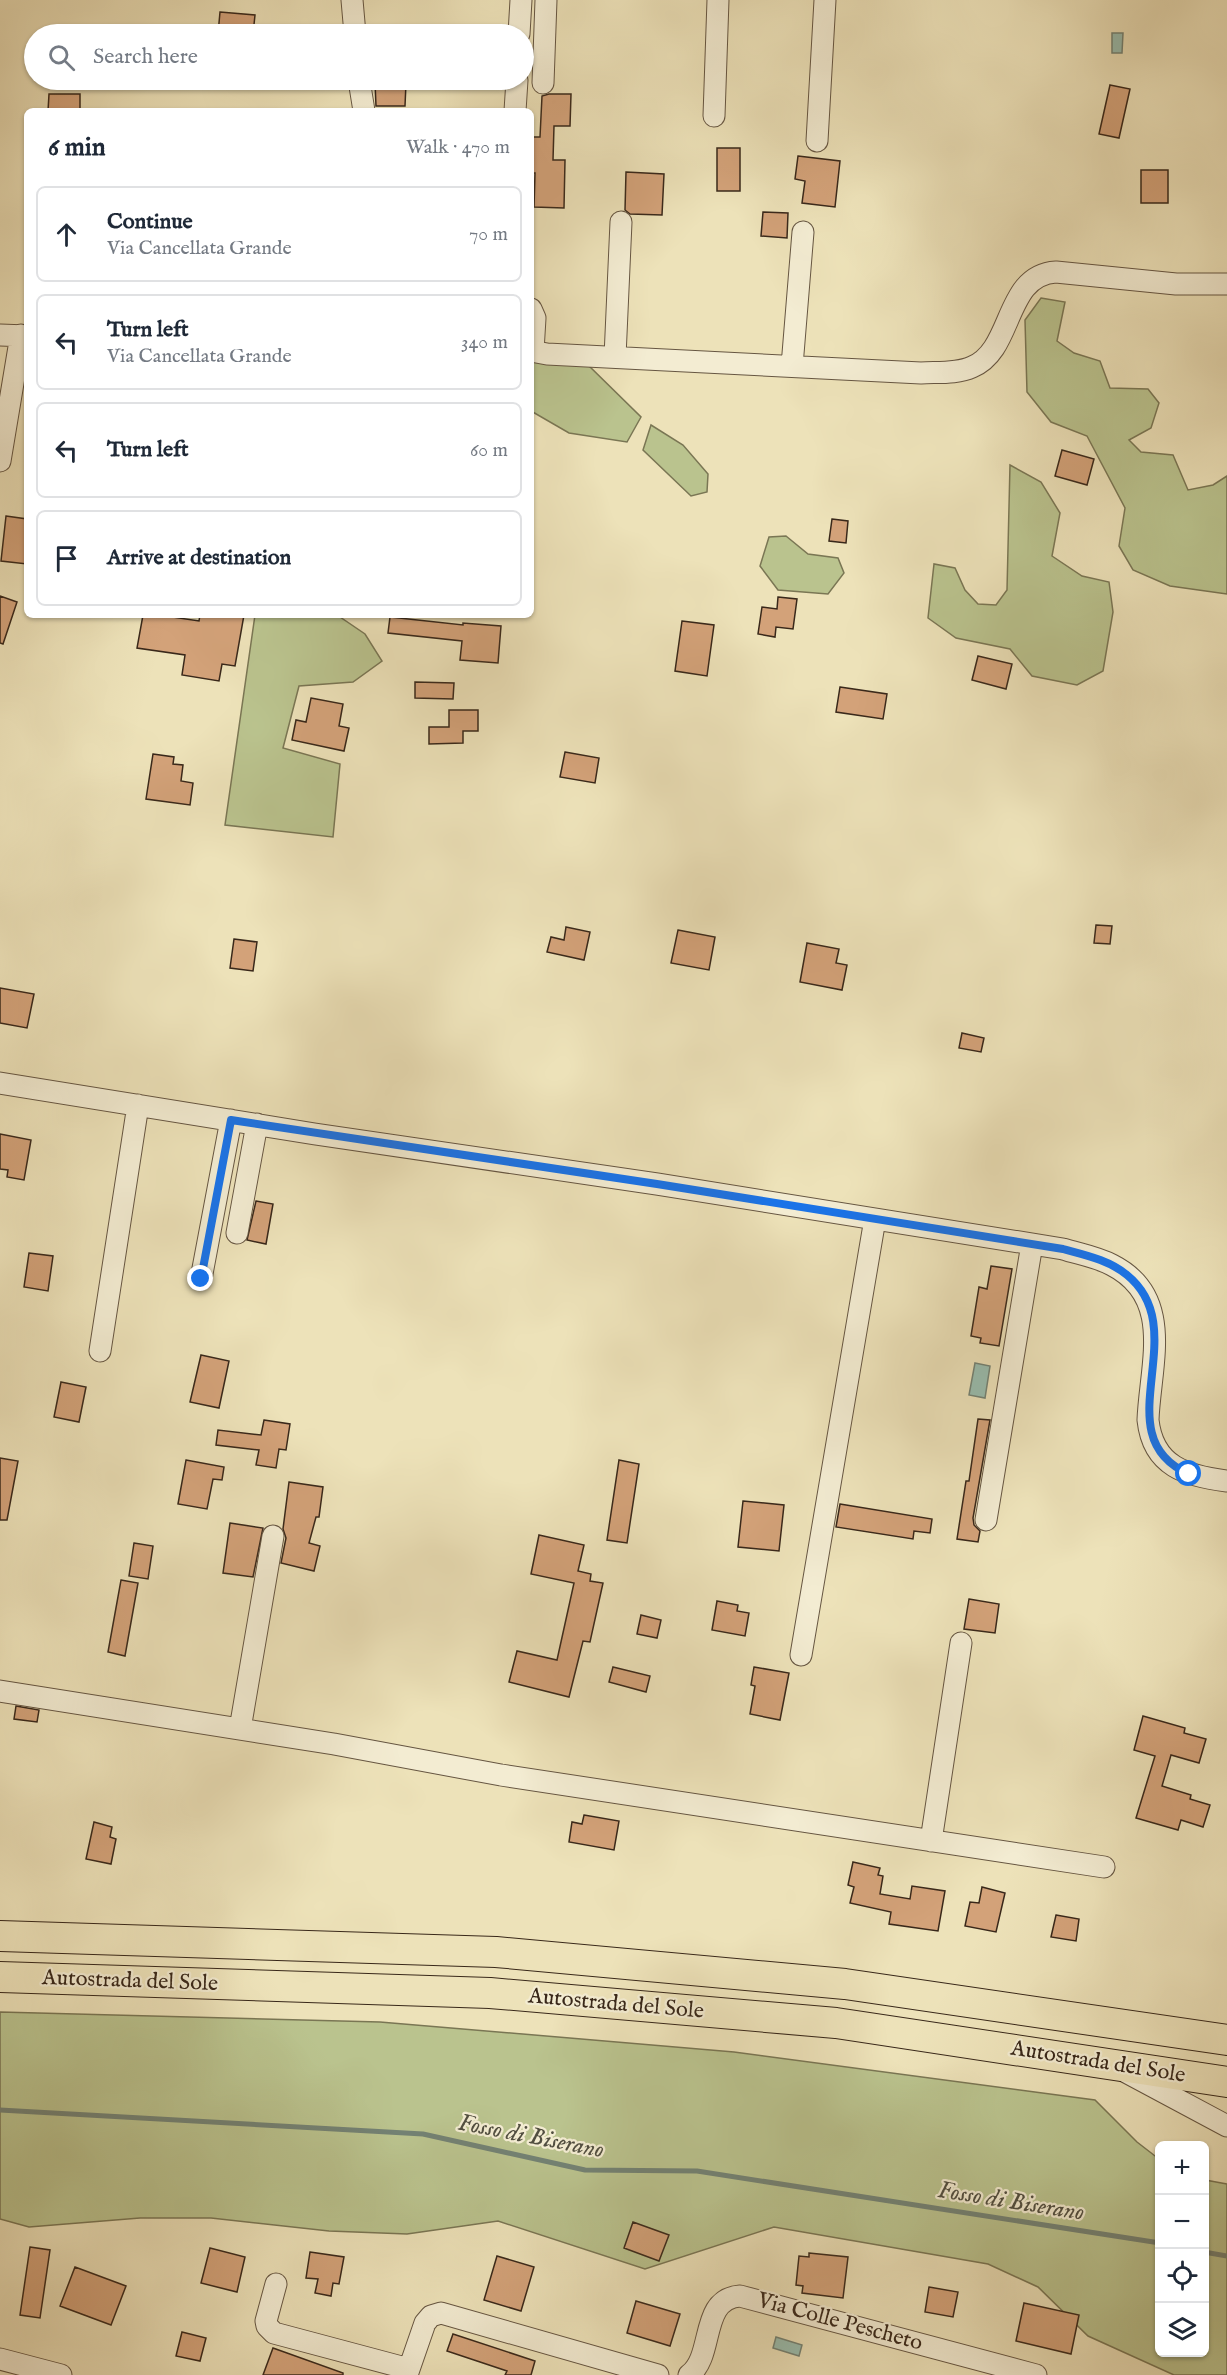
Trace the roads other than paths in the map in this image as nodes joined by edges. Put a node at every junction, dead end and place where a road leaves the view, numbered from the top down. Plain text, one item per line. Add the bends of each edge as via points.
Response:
1 (352, 0) edge
2 (521, 0) edge
3 (546, 0) edge
4 (718, 0) edge
5 (825, 0) edge
6 (354, 24) edge
7 (520, 24) edge
8 (543, 83) dead end
9 (361, 90) edge
10 (517, 90) edge
11 (364, 108) edge
12 (516, 108) edge
13 (714, 117) dead end
14 (817, 141) dead end
15 (621, 222) dead end
16 (803, 232) dead end
17 (1227, 284) edge
18 (0, 335) edge
19 (24, 335) edge
20 (534, 351) edge
21 (615, 357) junction
22 (792, 366) junction
23 (0, 461) edge
24 (0, 1083) edge
25 (138, 1105) junction
26 (231, 1120) junction
27 (257, 1124) junction
28 (875, 1219) junction
29 (237, 1233) dead end
30 (1032, 1244) junction
31 (201, 1279) dead end
32 (100, 1351) dead end
33 (1227, 1481) edge
34 (986, 1520) dead end
35 (273, 1536) dead end
36 (961, 1643) dead end
37 (801, 1655) dead end
38 (0, 1690) edge
39 (240, 1729) junction
40 (930, 1840) junction
41 (1104, 1868) dead end
42 (0, 1936) edge
43 (0, 1977) edge
44 (1227, 2040) edge
45 (1112, 2064) junction
46 (1227, 2082) edge
47 (1227, 2126) edge
48 (276, 2284) dead end
49 (0, 2358) edge
50 (408, 2372) edge
51 (61, 2375) edge
52 (657, 2375) edge
53 (689, 2375) edge
54 (1036, 2375) edge

1 - 6 street
2 - 7 street
3 - 8 street
4 - 13 street
5 - 14 street
9 - 11 street
10 - 12 street
15 - 21 street
16 - 22 street
17 - 22 street via 1176,284 1048,272 1024,289 987,356 972,367 921,372
18 - 19 street
19 - 23 street
20 - 21 street
21 - 22 street
24 - 25 street
25 - 26 street
25 - 32 street
26 - 27 street
26 - 31 street
27 - 28 street
27 - 29 street
28 - 30 street
28 - 37 street
30 - 33 street via 1104,1262 1138,1286 1151,1310 1156,1339 1148,1420 1153,1441 1164,1458 1180,1470
30 - 34 street
35 - 39 street
36 - 40 street
38 - 39 street
39 - 40 street via 501,1775
40 - 41 street
42 - 44 highway, Autostrada del Sole via 496,1952 844,1984
43 - 45 highway, Autostrada del Sole via 490,1993 836,2023
45 - 46 highway, Autostrada del Sole
45 - 47 street
48 - 50 street via 266,2321 274,2333
49 - 51 street
50 - 52 street via 425,2323 441,2313
53 - 54 street, Via Colle Pescheto via 697,2367 717,2309 726,2300 740,2296

